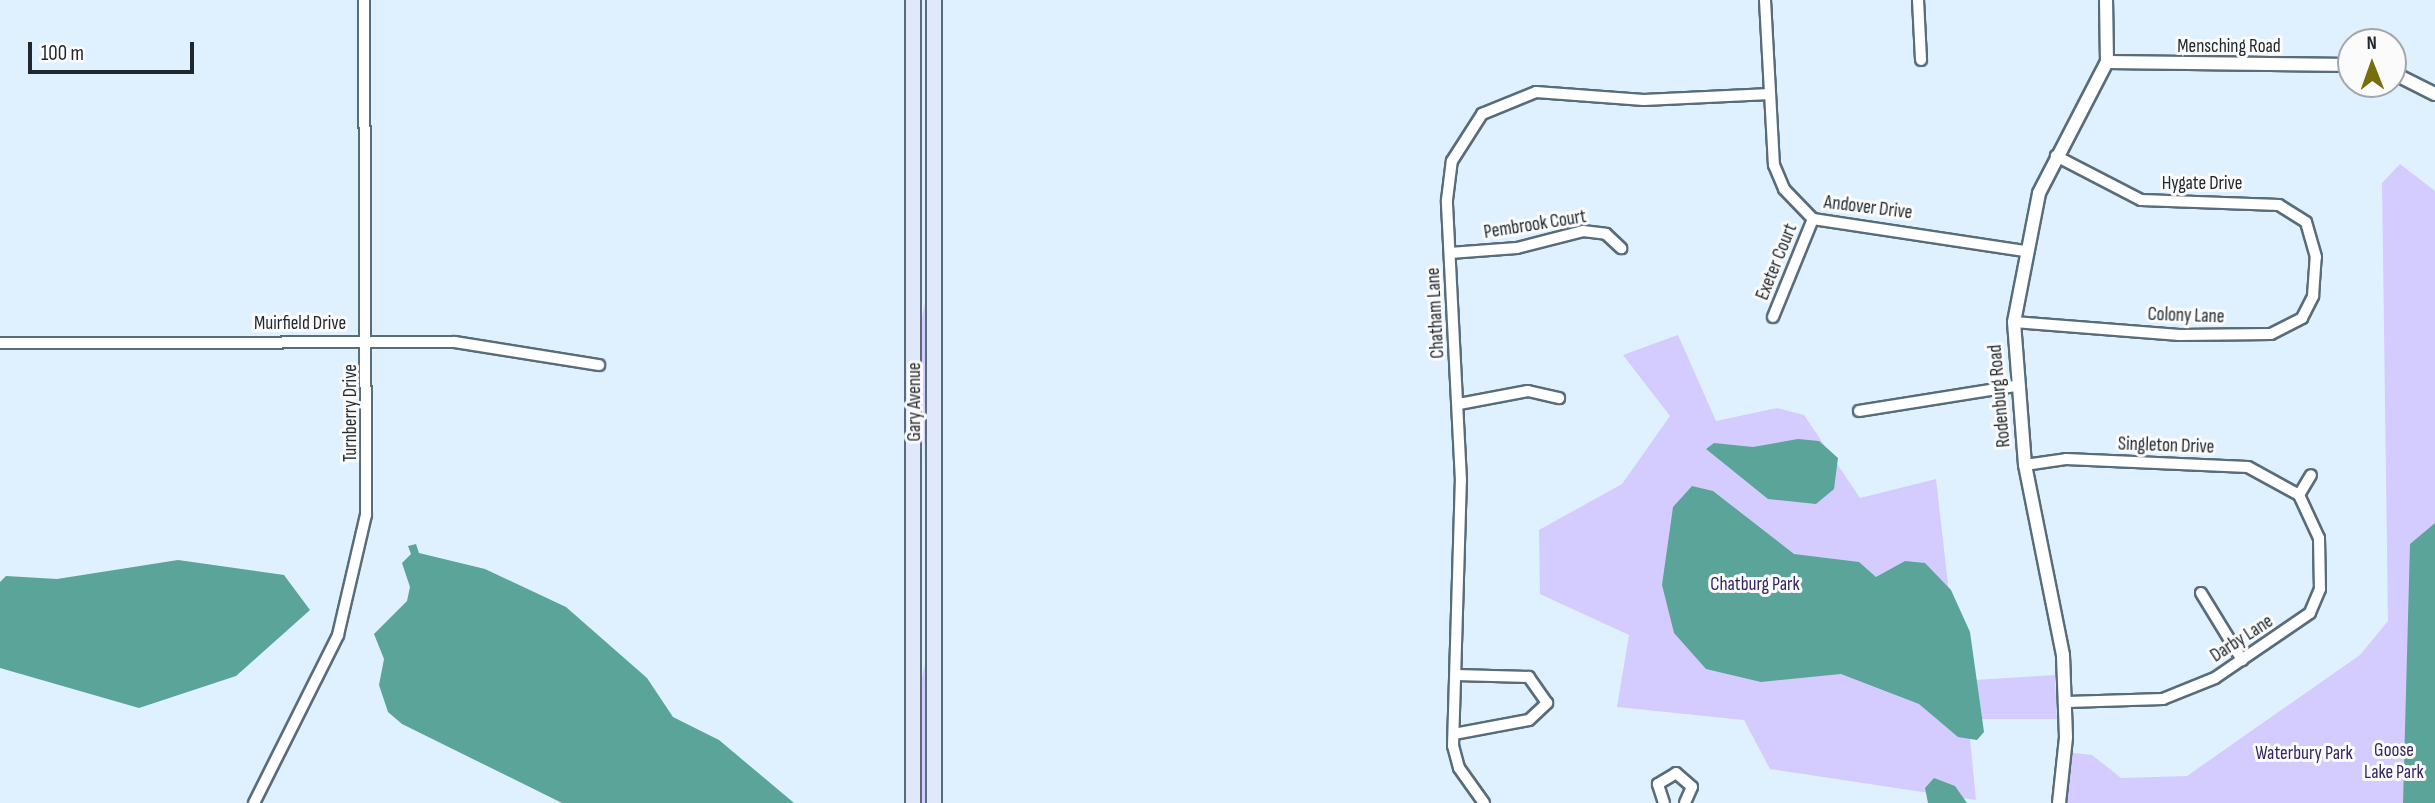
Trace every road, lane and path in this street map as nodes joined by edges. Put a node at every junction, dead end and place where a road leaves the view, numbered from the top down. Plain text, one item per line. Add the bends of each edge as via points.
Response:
1 (365, 0) edge
2 (913, 0) edge
3 (934, 0) edge
4 (1765, 0) edge
5 (1917, 0) edge
6 (2106, 0) edge
7 (1921, 61) dead end
8 (2107, 62) junction
9 (2337, 65) edge
10 (2407, 80) edge
11 (1770, 94) junction
12 (2435, 94) edge
13 (2056, 156) junction
14 (1812, 219) junction
15 (1621, 248) dead end
16 (2025, 250) junction
17 (1450, 253) junction
18 (2316, 270) joint
19 (1773, 317) dead end
20 (2014, 322) junction
21 (368, 341) junction
22 (0, 344) edge
23 (599, 365) dead end
24 (2015, 386) junction
25 (1559, 398) dead end
26 (1459, 404) junction
27 (1859, 411) dead end
28 (2025, 465) junction
29 (2311, 475) dead end
30 (2299, 495) junction
31 (2201, 593) dead end
32 (2242, 660) junction
33 (1456, 675) junction
34 (2067, 702) junction
35 (1454, 734) junction
36 (254, 803) edge
37 (913, 803) edge
38 (934, 803) edge
39 (1484, 803) edge
40 (1664, 803) edge
41 (1685, 803) edge
42 (2059, 803) edge

1 - 21 street, Turnberry Drive
2 - 37 main road, Gary Avenue
3 - 38 main road, Gary Avenue
4 - 11 street, Andover Drive
5 - 7 street
6 - 8 street, Rodenburg Road
8 - 9 street, Mensching Road
8 - 13 street, Rodenburg Road
10 - 12 street
11 - 14 street, Andover Drive via 1777,177
11 - 17 street, Chatham Lane via 1644,100 1536,92 1500,104 1482,114 1452,162
13 - 16 street, Rodenburg Road
13 - 18 street, Hygate Drive via 2141,200 2278,205 2306,222
14 - 16 street, Andover Drive
14 - 19 street, Exeter Court
15 - 17 street, Pembrook Court via 1606,234 1583,231 1517,248
16 - 20 street, Rodenburg Road
17 - 26 street, Chatham Lane
18 - 20 street, Colony Lane via 2302,318 2271,334 2179,335
20 - 24 street, Rodenburg Road
21 - 22 street, Muirfield Drive
21 - 23 street, Muirfield Drive via 455,342
21 - 36 street, Turnberry Drive via 369,469 355,580 320,680
24 - 27 street
24 - 28 street, Rodenburg Road
25 - 26 street via 1528,391
26 - 33 street, Chatham Lane
28 - 30 street, Singleton Drive via 2066,458 2241,466 2266,472
28 - 34 street, Rodenburg Road via 2058,620
29 - 30 street
30 - 32 street, Darby Lane via 2319,538 2319,594 2310,613
31 - 32 street
32 - 34 street, Darby Lane via 2172,697
33 - 35 street, Chatham Lane
33 - 35 street via 1529,677 1547,703 1529,719
34 - 42 street, Rodenburg Road
35 - 39 street, Chatham Lane via 1459,768
40 - 41 street via 1658,784 1676,773 1692,787

